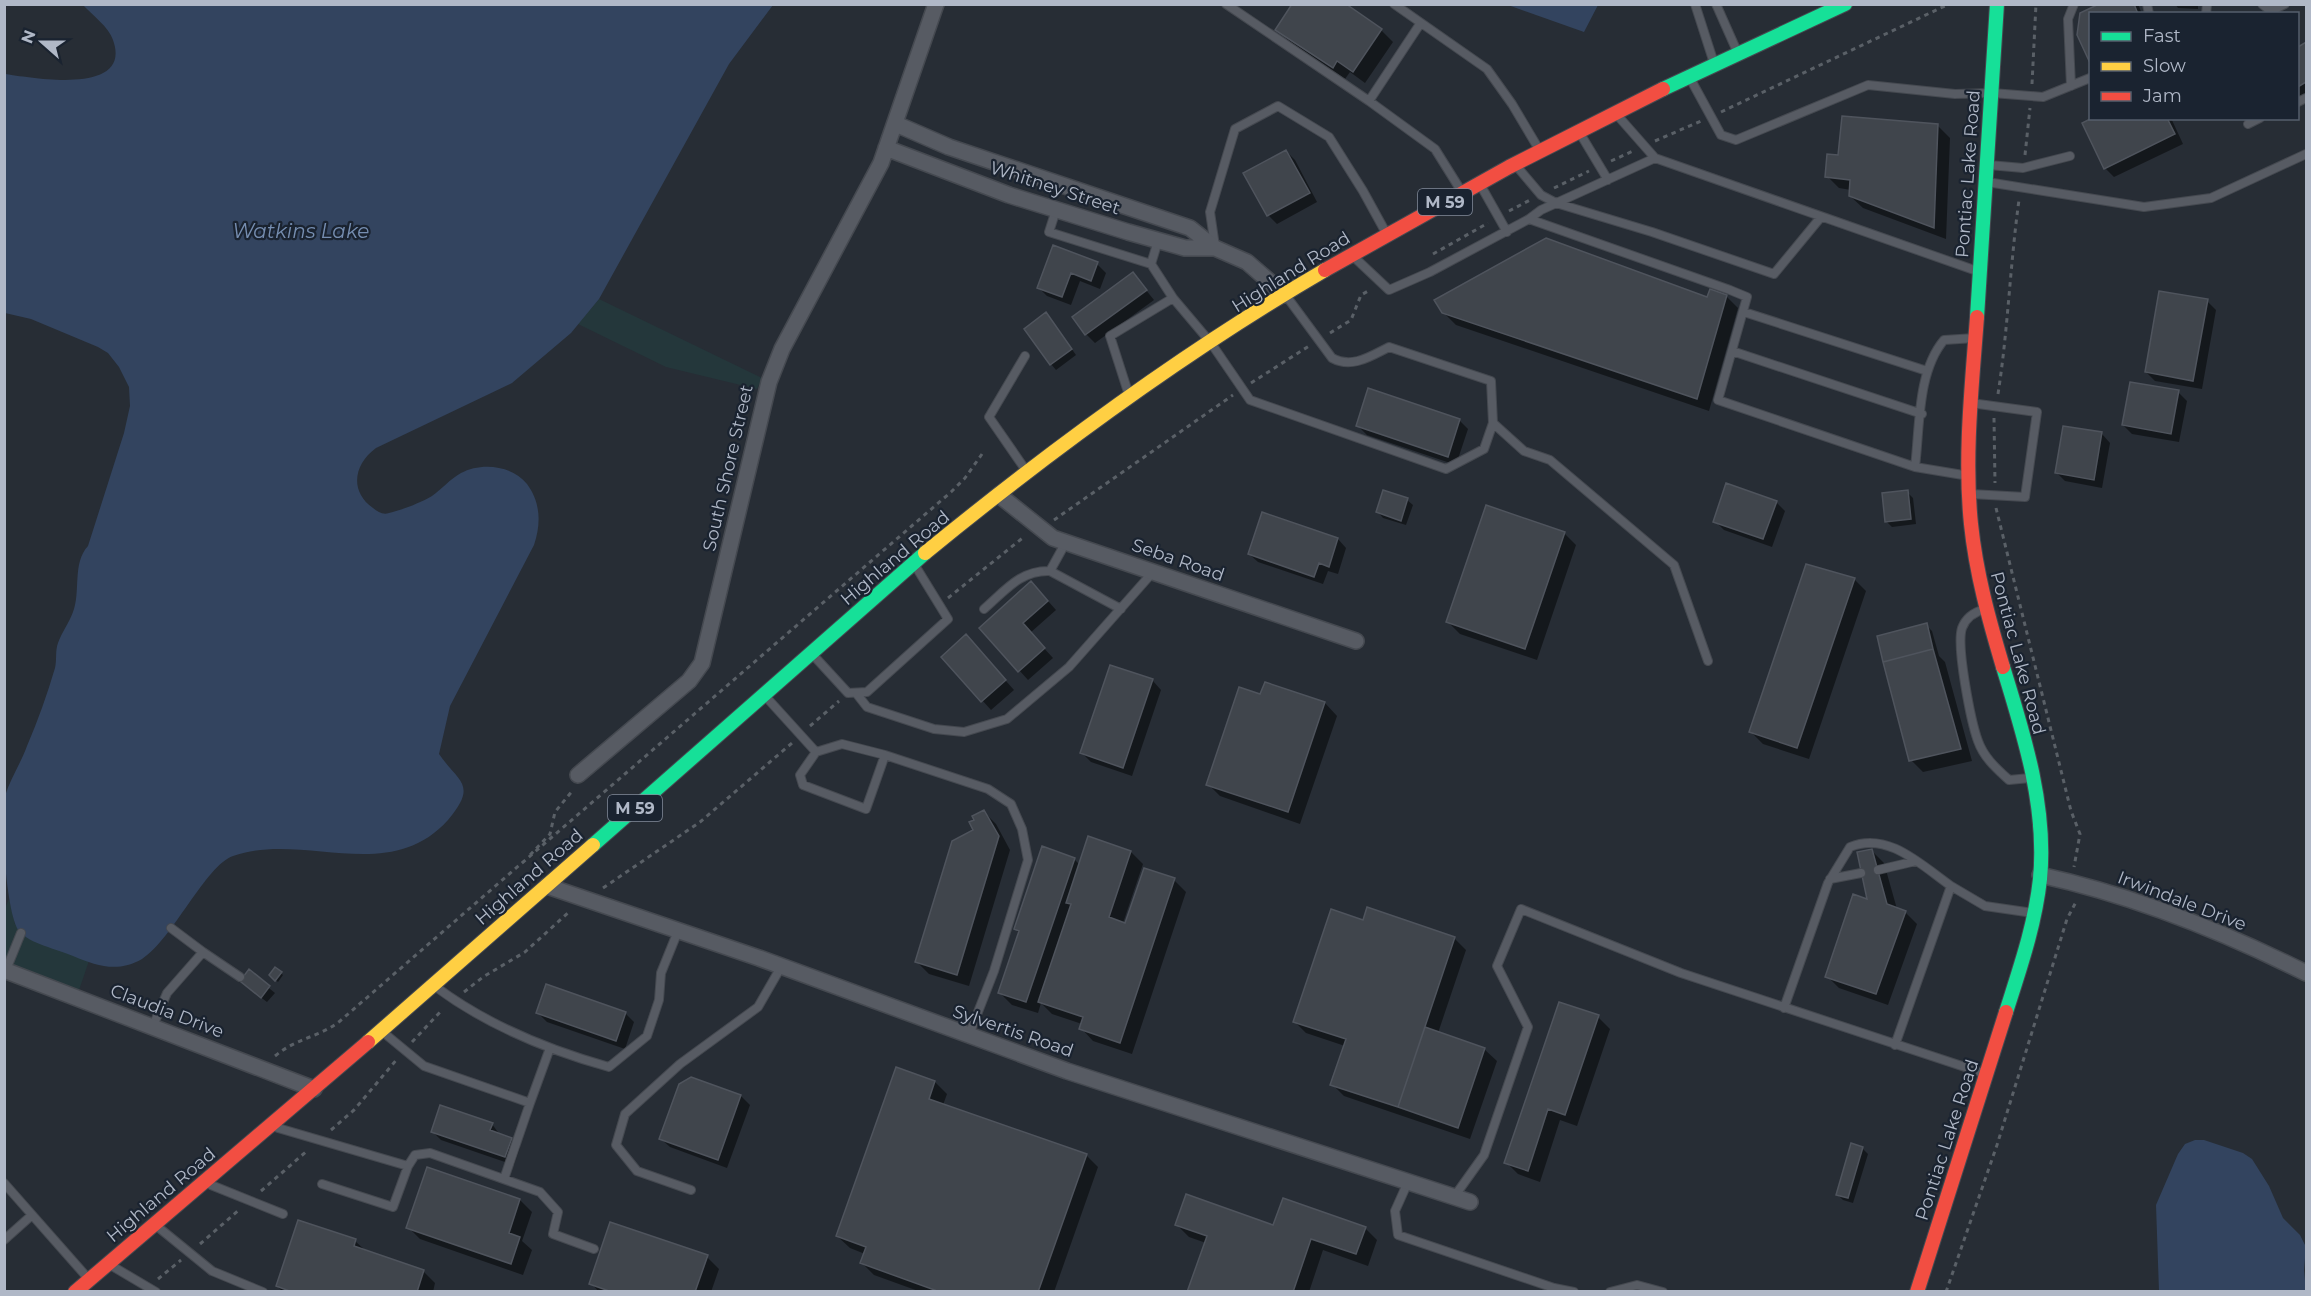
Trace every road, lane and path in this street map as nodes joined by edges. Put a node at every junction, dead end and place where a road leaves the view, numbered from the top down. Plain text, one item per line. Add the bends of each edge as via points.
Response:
1 (936, 4) edge
2 (1226, 4) edge
3 (1394, 4) edge
4 (1695, 4) edge
5 (1716, 4) edge
6 (1845, 4) edge
7 (1997, 4) edge
8 (2074, 4) edge
9 (2262, 4) edge
10 (2285, 4) edge
11 (1420, 24) junction
12 (1738, 53) junction
13 (1714, 64) junction
14 (1688, 75) junction
15 (2089, 79) edge
16 (2071, 86) junction
17 (1992, 93) junction
18 (1369, 101) junction
19 (1616, 114) junction
20 (2256, 120) edge
21 (896, 124) junction
22 (2248, 124) dead end
23 (1579, 132) junction
24 (886, 148) junction
25 (1540, 152) junction
26 (2307, 154) edge
27 (2070, 156) dead end
28 (979, 157) junction
29 (1655, 158) junction
30 (1516, 165) junction
31 (1987, 165) junction
32 (970, 180) junction
33 (1608, 180) junction
34 (1986, 182) junction
35 (1057, 183) junction
36 (1479, 184) junction
37 (1462, 193) junction
38 (1556, 203) junction
39 (1052, 209) junction
40 (1821, 217) junction
41 (1529, 219) junction
42 (1507, 232) junction
43 (1387, 235) junction
44 (1158, 241) junction
45 (1215, 248) junction
46 (1352, 255) junction
47 (1151, 264) junction
48 (1980, 272) junction
49 (1285, 295) junction
50 (1173, 297) junction
51 (1744, 312) junction
52 (1975, 338) junction
53 (1211, 344) junction
54 (1732, 351) junction
55 (1025, 356) dead end
56 (1927, 371) junction
57 (1130, 399) junction
58 (1971, 403) junction
59 (1922, 414) junction
60 (1493, 423) junction
61 (982, 454) dead end
62 (1915, 467) junction
63 (1027, 473) junction
64 (1969, 476) junction
65 (1970, 494) junction
66 (999, 495) junction
67 (1066, 542) junction
68 (914, 564) junction
69 (1050, 571) junction
70 (1154, 572) junction
71 (1985, 608) junction
72 (984, 609) dead end
73 (1121, 609) junction
74 (1356, 641) dead end
75 (811, 653) junction
76 (1708, 661) dead end
77 (856, 693) junction
78 (764, 694) junction
79 (816, 752) junction
80 (885, 755) junction
81 (578, 775) joint
82 (2032, 777) junction
83 (1916, 861) junction
84 (522, 863) junction
85 (1878, 870) dead end
86 (1861, 873) dead end
87 (2040, 875) junction
88 (1830, 879) junction
89 (547, 886) junction
90 (1951, 886) junction
91 (2034, 913) junction
92 (171, 928) dead end
93 (678, 930) junction
94 (21, 933) dead end
95 (203, 952) junction
96 (782, 967) junction
97 (5, 970) edge
98 (2307, 973) edge
99 (240, 977) dead end
100 (433, 985) junction
101 (1784, 1008) junction
102 (153, 1026) junction
103 (381, 1030) junction
104 (969, 1036) junction
105 (1895, 1045) junction
106 (550, 1048) junction
107 (262, 1068) junction
108 (1987, 1074) junction
109 (314, 1089) junction
110 (531, 1103) junction
111 (271, 1126) junction
112 (408, 1166) junction
113 (504, 1179) junction
114 (204, 1182) junction
115 (1408, 1182) junction
116 (4, 1183) edge
117 (322, 1184) dead end
118 (691, 1190) dead end
119 (1454, 1197) junction
120 (1470, 1202) dead end
121 (283, 1214) dead end
122 (32, 1215) junction
123 (155, 1224) junction
124 (4, 1240) edge
125 (594, 1249) dead end
126 (108, 1264) junction
127 (89, 1280) junction
128 (75, 1292) edge
129 (156, 1292) edge
130 (263, 1292) edge
131 (1574, 1292) edge
132 (1610, 1292) edge
133 (1662, 1292) edge
134 (1917, 1292) edge

1 - 21 street, South Shore Street
2 - 18 lane
3 - 11 lane
4 - 13 lane
5 - 12 lane
6 - 12 main road, Highland Road / M 59
7 - 17 main road, Pontiac Lake Road
8 - 16 lane via 2068,19
9 - 10 lane via 2271,11
11 - 18 lane
11 - 25 lane via 1487,69
12 - 13 main road, Highland Road / M 59
13 - 14 main road, Highland Road / M 59
14 - 17 lane via 1721,135 1736,140 1868,85 1955,94
14 - 19 main road, Highland Road / M 59
15 - 16 lane
16 - 17 lane via 2043,97
17 - 31 main road, Pontiac Lake Road
18 - 37 lane via 1435,149
19 - 23 main road, Highland Road / M 59
19 - 29 lane
20 - 22 lane
21 - 24 street, South Shore Street
21 - 28 street, Whitney Street
23 - 25 main road, Highland Road / M 59
23 - 33 lane
24 - 32 street, Whitney Street
24 - 81 street, South Shore Street via 769,382 702,663 689,681
25 - 30 main road, Highland Road / M 59
26 - 34 lane via 2211,198 2144,207
27 - 31 lane via 2023,168
28 - 32 street
28 - 35 street, Whitney Street
29 - 33 lane
29 - 40 lane
30 - 36 main road, Highland Road / M 59
30 - 38 lane via 1541,195
31 - 34 main road, Pontiac Lake Road
32 - 39 street, Whitney Street
33 - 38 lane
34 - 48 main road, Pontiac Lake Road
35 - 39 street
35 - 45 street, Whitney Street via 1190,228
36 - 37 main road, Highland Road / M 59
36 - 42 lane
37 - 43 main road, Highland Road / M 59
38 - 40 lane via 1774,274
38 - 41 lane
39 - 44 street, Whitney Street
39 - 47 lane via 1049,232
40 - 48 lane
41 - 42 lane
41 - 51 lane via 1747,297
42 - 46 lane via 1389,290
43 - 45 lane via 1329,137 1278,106 1235,129 1210,212
43 - 46 main road, Highland Road / M 59
44 - 45 street, Whitney Street via 1185,248
44 - 47 lane
45 - 49 street, Whitney Street via 1247,262
46 - 49 main road, Highland Road / M 59
47 - 50 lane
48 - 52 main road, Pontiac Lake Road
49 - 53 main road, Highland Road / M 59
49 - 60 lane via 1332,358 1340,362 1362,361 1389,347 1491,381
50 - 53 lane
50 - 57 lane via 1110,336
51 - 54 lane
51 - 56 lane
52 - 56 lane via 1944,340
52 - 58 main road, Pontiac Lake Road
53 - 57 main road, Highland Road / M 59
53 - 60 lane via 1250,400 1446,469 1484,448
54 - 59 lane
54 - 62 lane via 1718,400
55 - 63 lane via 988,417
56 - 59 lane
57 - 63 main road, Highland Road / M 59
58 - 64 main road, Pontiac Lake Road
58 - 65 lane via 2037,412 2025,497
59 - 62 lane
60 - 76 lane via 1524,451 1550,460 1674,565
61 - 84 path via 951,492
62 - 64 lane
63 - 66 main road, Highland Road / M 59
64 - 65 main road, Pontiac Lake Road
65 - 71 main road, Pontiac Lake Road via 1974,553
66 - 67 street, Seba Road via 1053,538
66 - 68 main road, Highland Road / M 59
67 - 69 lane
67 - 70 street, Seba Road
68 - 75 main road, Highland Road / M 59
68 - 77 lane via 948,619 867,692
69 - 72 lane via 1026,573
69 - 73 lane
70 - 73 lane
70 - 74 street, Seba Road
71 - 82 main road, Pontiac Lake Road
71 - 82 lane via 1967,619 1959,641 1978,741 1989,762 2009,780
73 - 77 lane via 1069,668 1007,719 964,732 933,729 867,707
75 - 77 lane via 848,693
75 - 78 main road, Highland Road / M 59
78 - 79 lane
78 - 89 main road, Highland Road / M 59
79 - 80 lane via 842,744
79 - 80 lane via 800,776 803,785 866,809
80 - 104 lane via 988,789 1011,804 1022,829 1028,860 994,971
81 - 84 path via 578,783 555,812 550,834
82 - 87 main road, Pontiac Lake Road via 2041,834
83 - 85 lane
83 - 88 lane via 1889,845 1862,842 1850,847
83 - 90 lane
84 - 107 path via 335,1025 297,1040
86 - 88 lane
87 - 91 main road, Pontiac Lake Road
87 - 98 street, Irwindale Drive via 2076,882 2185,919
88 - 101 lane
89 - 93 street, Sylvertis Road
89 - 100 main road, Highland Road / M 59
90 - 91 lane via 1985,906
90 - 105 lane
91 - 108 main road, Pontiac Lake Road
92 - 95 lane
93 - 96 street, Sylvertis Road
93 - 106 lane via 661,973 659,1000 647,1036 609,1067
94 - 97 lane
95 - 99 lane
95 - 102 lane via 167,993
96 - 104 street, Sylvertis Road
96 - 118 lane via 759,1007 680,1064 625,1114 616,1145 637,1171
97 - 102 street, Claudia Drive
100 - 103 main road, Highland Road / M 59
100 - 106 lane via 466,1009
101 - 105 lane
101 - 119 lane via 1681,973 1521,909 1497,966 1528,1027 1484,1155
102 - 107 street, Claudia Drive
103 - 109 main road, Highland Road / M 59
103 - 110 lane via 424,1066
104 - 115 street, Sylvertis Road
105 - 108 lane
106 - 110 lane
107 - 109 street, Claudia Drive
108 - 134 main road, Pontiac Lake Road
109 - 111 main road, Highland Road / M 59
110 - 113 lane
111 - 112 lane
111 - 114 main road, Highland Road / M 59
112 - 113 lane via 415,1155 430,1153
112 - 117 lane via 393,1207
113 - 125 lane via 540,1192 558,1212 553,1234
114 - 121 lane
114 - 123 main road, Highland Road / M 59
115 - 119 street, Sylvertis Road
115 - 131 lane via 1395,1211 1398,1235
116 - 122 lane
119 - 120 street, Sylvertis Road
122 - 124 lane
122 - 127 lane
123 - 126 main road, Highland Road / M 59
123 - 130 lane via 212,1271
126 - 127 main road, Highland Road / M 59
126 - 129 lane
127 - 128 main road, Highland Road / M 59
132 - 133 lane via 1637,1285

